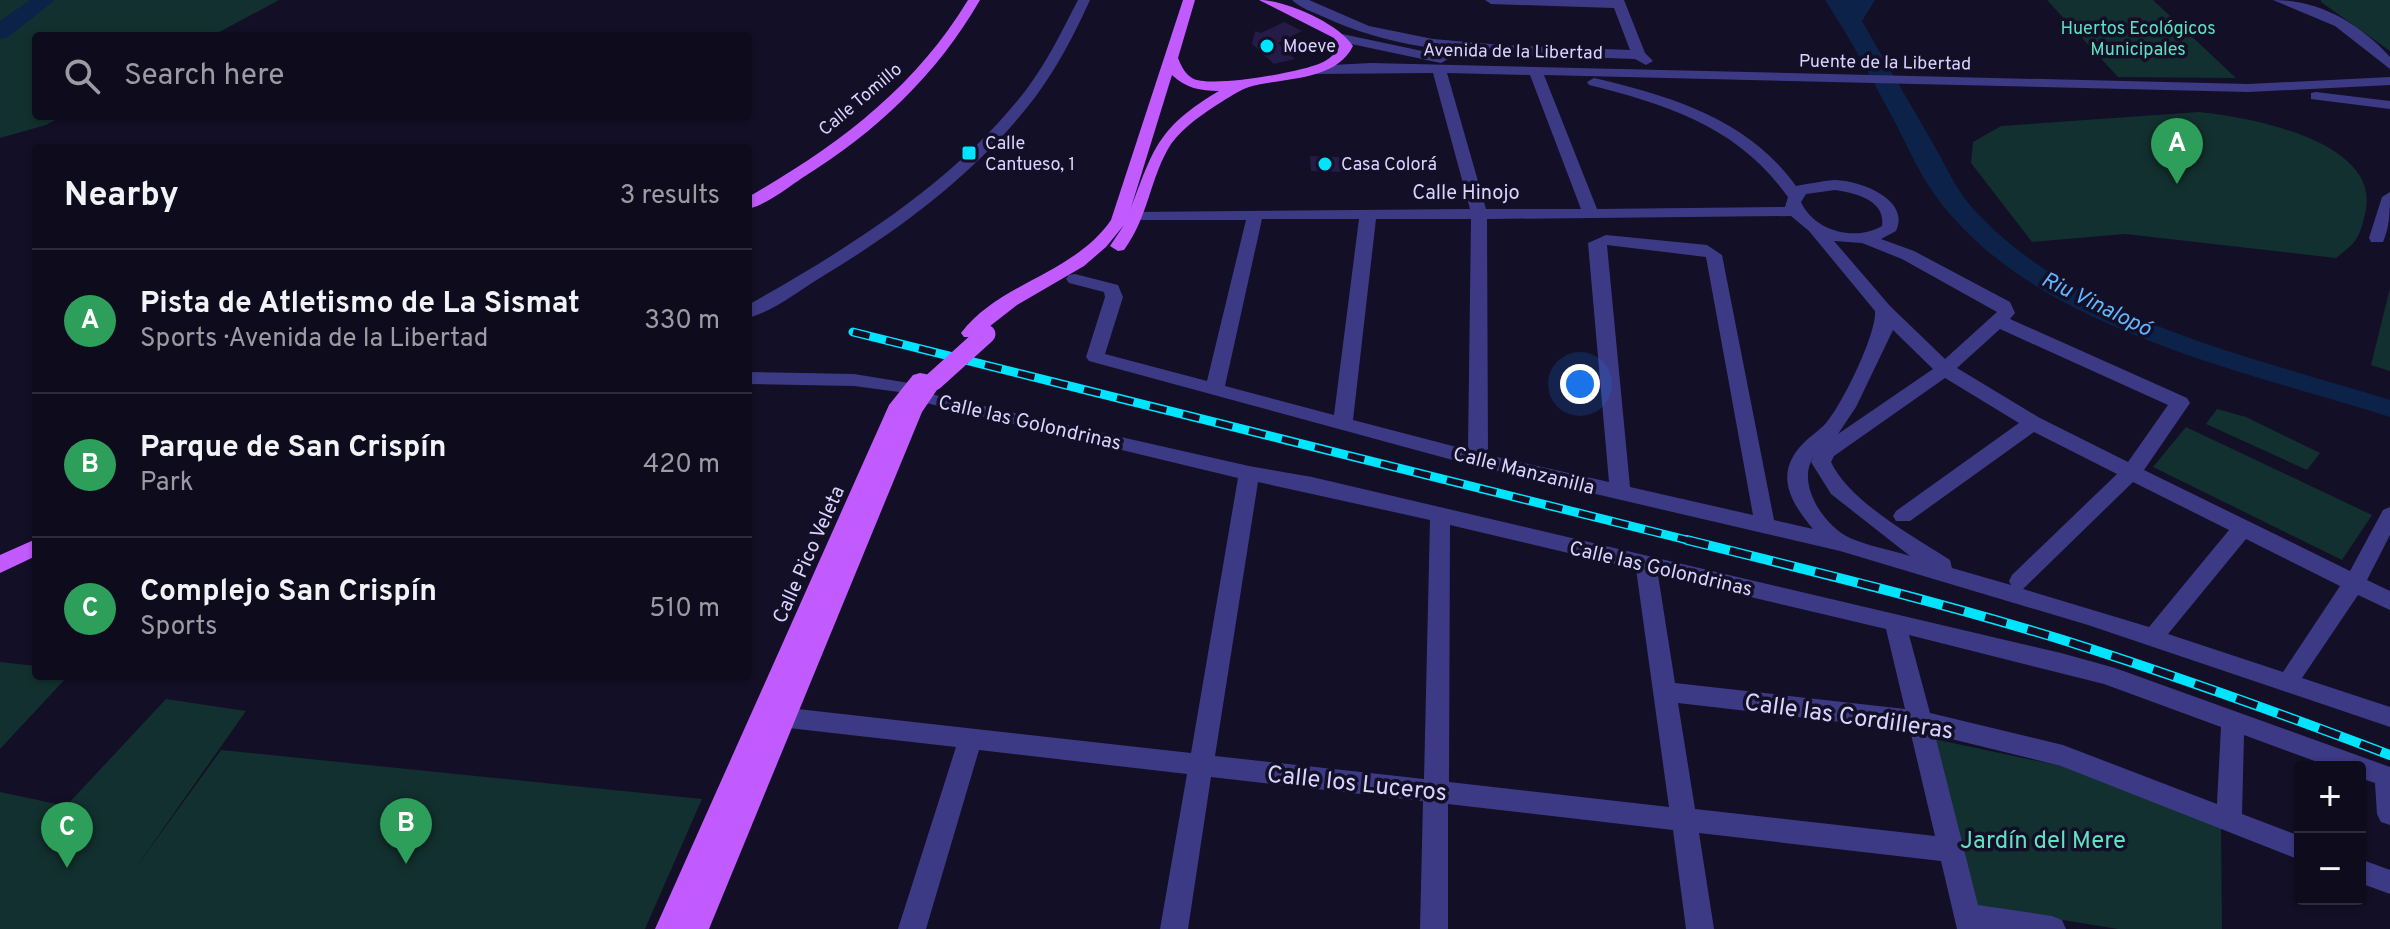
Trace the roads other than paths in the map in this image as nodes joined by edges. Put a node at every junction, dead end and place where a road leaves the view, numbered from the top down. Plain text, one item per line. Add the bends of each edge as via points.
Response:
1 (974, 0) edge
2 (1084, 0) edge
3 (1198, 0) edge
4 (1265, 0) edge
5 (1298, 0) edge
6 (1491, 0) edge
7 (2279, 0) edge
8 (1619, 2) edge
9 (1187, 6) edge
10 (1342, 38) junction
11 (1639, 55) junction
12 (1171, 58) junction
13 (2387, 59) edge
14 (1312, 70) junction
15 (1439, 70) junction
16 (1558, 71) junction
17 (1536, 72) junction
18 (1615, 73) junction
19 (1657, 74) junction
20 (1679, 74) junction
21 (1714, 75) joint
22 (2390, 81) edge
23 (1239, 86) junction
24 (2248, 88) junction
25 (1656, 97) junction
26 (2390, 105) edge
27 (1145, 167) junction
28 (1781, 173) junction
29 (1811, 186) junction
30 (2390, 197) edge
31 (752, 201) edge
32 (1795, 202) junction
33 (1479, 213) junction
34 (1255, 214) junction
35 (1368, 214) junction
36 (1591, 214) junction
37 (1137, 215) junction
38 (1813, 226) junction
39 (1890, 228) junction
40 (1860, 238) junction
41 (2377, 238) dead end
42 (1908, 255) junction
43 (1841, 258) junction
44 (1075, 279) junction
45 (752, 310) edge
46 (1884, 310) junction
47 (1998, 321) junction
48 (978, 334) junction
49 (1881, 339) junction
50 (1920, 348) junction
51 (1945, 369) junction
52 (752, 378) edge
53 (921, 386) junction
54 (1215, 389) junction
55 (1343, 423) junction
56 (2033, 423) junction
57 (1478, 459) junction
58 (2132, 471) junction
59 (1249, 473) junction
60 (1620, 494) junction
61 (1440, 515) junction
62 (1903, 516) dead end
63 (2389, 517) edge
64 (1765, 526) junction
65 (2244, 527) junction
66 (1840, 543) junction
67 (32, 549) edge
68 (1646, 564) junction
69 (0, 565) edge
70 (1956, 576) junction
71 (2020, 581) dead end
72 (2354, 583) junction
73 (2390, 601) edge
74 (1895, 622) junction
75 (2159, 629) dead end
76 (2294, 671) dead end
77 (1666, 692) junction
78 (774, 717) junction
79 (2390, 717) edge
80 (2233, 720) junction
81 (1919, 721) junction
82 (971, 738) junction
83 (1202, 766) junction
84 (2389, 777) edge
85 (1436, 792) junction
86 (2390, 814) edge
87 (1684, 820) junction
88 (2229, 820) junction
89 (2294, 846) edge
90 (1952, 850) junction
91 (2366, 873) edge
92 (2390, 882) edge
93 (1970, 922) edge
94 (669, 929) edge
95 (695, 929) edge
96 (912, 929) edge
97 (1174, 929) edge
98 (1434, 929) edge
99 (1700, 929) edge
100 (2052, 929) edge

1 - 31 main road, Calle Tomillo via 949,42 887,107
2 - 45 street via 1059,51 1023,104 969,160 874,235
3 - 9 main road
4 - 10 main road
5 - 11 street via 1364,29 1416,41
6 - 8 street
7 - 13 street via 2318,9
8 - 11 street
9 - 12 main road
10 - 14 main road via 1342,55
10 - 16 street via 1442,59
11 - 18 street via 1637,67
11 - 20 street via 1655,68
12 - 23 main road via 1175,71 1189,82
12 - 27 main road
14 - 15 street, Avenida de la Libertad
14 - 23 main road
15 - 17 street, Avenida de la Libertad
15 - 33 street
16 - 17 street, Avenida de la Libertad
16 - 18 street, Avenida de la Libertad
16 - 25 street
17 - 36 street
18 - 19 street, Avenida de la Libertad
19 - 20 street, Avenida de la Libertad
19 - 25 street via 1644,83
20 - 21 street, Avenida de la Libertad
21 - 24 street, Puente de la Libertad
22 - 24 street
23 - 27 main road via 1181,125
24 - 26 street
25 - 28 street via 1708,119
27 - 37 main road
27 - 48 main road via 1104,242 1002,306
28 - 29 street
28 - 32 street
29 - 32 street
29 - 39 street via 1835,185 1872,195 1890,212
30 - 41 street
32 - 36 street, Calle Hinojo via 1788,212
32 - 38 street
33 - 35 street, Calle Hinojo
33 - 36 street, Calle Hinojo
33 - 57 street
34 - 35 street, Calle Hinojo
34 - 37 street, Calle Hinojo
34 - 54 street
35 - 55 street
37 - 44 main road via 1111,253
38 - 40 street
38 - 43 street
39 - 40 street
39 - 42 street
40 - 42 street
40 - 43 street via 1843,246
42 - 47 street via 2004,306 2006,313
43 - 46 street
44 - 48 main road
44 - 54 street, Calle Manzanilla via 1112,289 1095,357
46 - 49 street
46 - 50 street
47 - 51 street
47 - 58 street via 2180,403
48 - 53 main road, bridge
49 - 50 street
49 - 66 street via 1837,422 1806,452 1795,471 1804,502
50 - 51 street
51 - 56 street
51 - 70 street, Calle Manzanilla via 1826,452 1821,462 1828,478 1886,528
52 - 53 street, Calle las Golondrinas
53 - 59 street, Calle las Golondrinas
53 - 78 main road, Calle Pico Veleta via 899,405
54 - 55 street, Calle Manzanilla
55 - 57 street, Calle Manzanilla
56 - 58 street
56 - 62 street
57 - 60 street, Calle Manzanilla
58 - 65 street
58 - 71 street
59 - 61 street, Calle las Golondrinas
59 - 83 street
60 - 64 street, Calle Manzanilla
60 - 64 street via 1596,243 1712,251
61 - 68 street, Calle las Golondrinas
61 - 85 street
63 - 72 street
64 - 66 street, Calle Manzanilla
65 - 72 street
65 - 75 street
66 - 70 street, Calle Manzanilla
67 - 69 main road
68 - 74 street, Calle las Golondrinas
68 - 77 street
70 - 79 street, Calle Manzanilla
72 - 73 street
72 - 76 street
74 - 80 street, Calle las Golondrinas via 2092,670
74 - 81 street
77 - 81 street, Calle las Cordilleras
77 - 87 street
78 - 82 street, Calle los Luceros
78 - 94 main road, Calle Pico Veleta
78 - 95 main road, Calle Pico Veleta
80 - 84 street, Calle las Golondrinas
80 - 88 street
81 - 88 street, Calle las Cordilleras via 2063,756
81 - 90 street
82 - 83 street, Calle los Luceros
82 - 96 street
83 - 85 street, Calle los Luceros
83 - 97 street
84 - 86 street
85 - 87 street, Calle los Luceros
85 - 98 street
87 - 90 street, Calle los Luceros
87 - 99 street
88 - 89 street, Calle las Cordilleras
90 - 93 street
91 - 92 street
93 - 100 street

